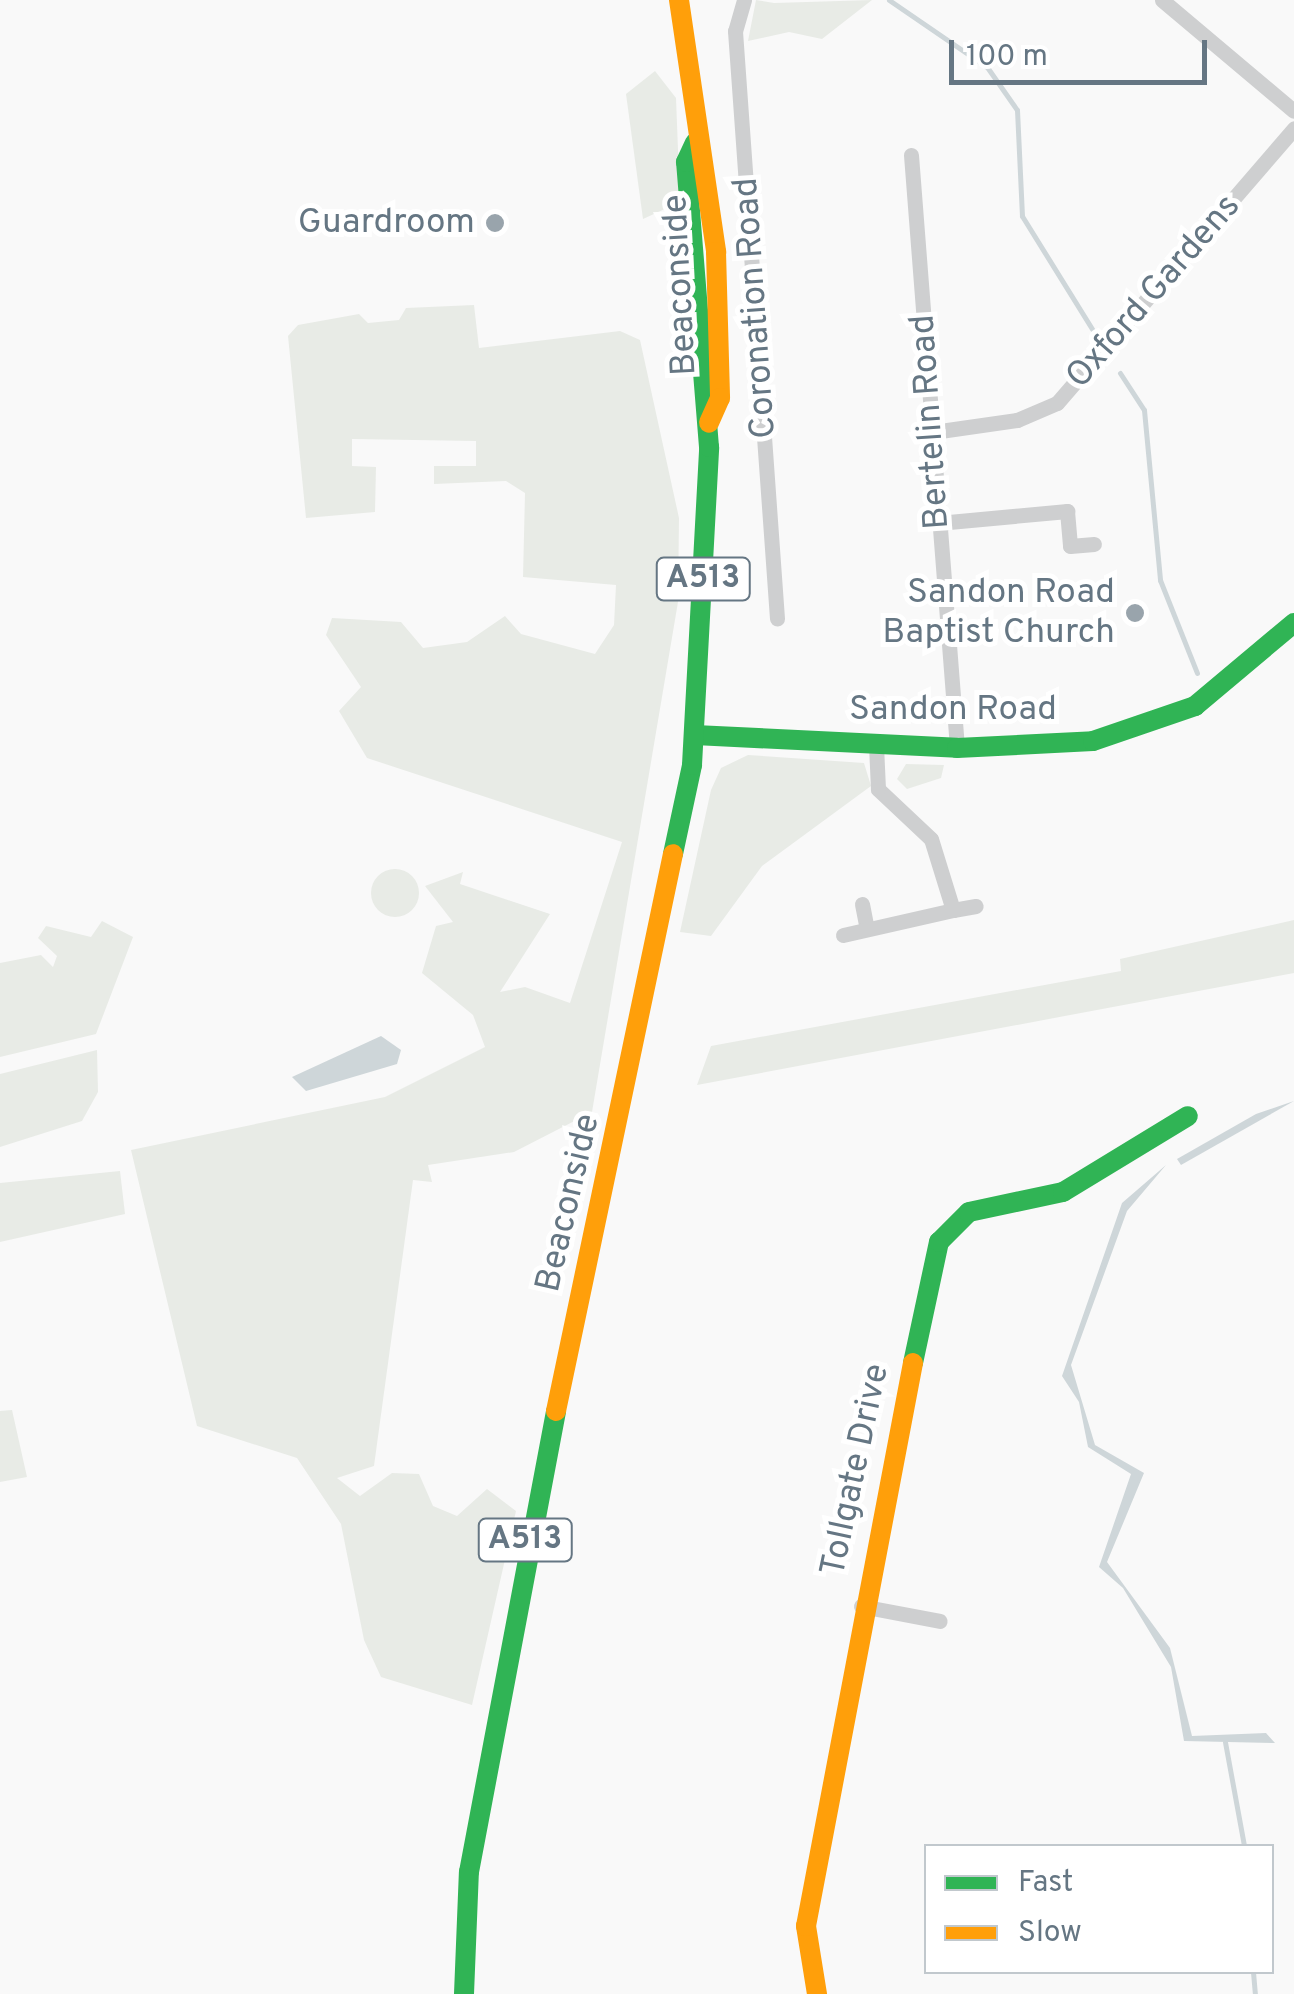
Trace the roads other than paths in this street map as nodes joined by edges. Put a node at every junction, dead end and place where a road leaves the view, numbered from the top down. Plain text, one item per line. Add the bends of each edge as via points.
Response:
1 (679, 0) edge
2 (744, 0) edge
3 (1162, 0) edge
4 (1294, 111) edge
5 (1294, 128) edge
6 (911, 155) dead end
7 (933, 432) junction
8 (938, 524) junction
9 (1094, 544) dead end
10 (777, 618) dead end
11 (1294, 623) edge
12 (694, 735) junction
13 (876, 745) junction
14 (957, 748) junction
15 (862, 904) dead end
16 (976, 906) dead end
17 (953, 910) junction
18 (867, 929) junction
19 (843, 934) dead end
20 (1188, 1116) dead end
21 (861, 1606) junction
22 (940, 1621) dead end
23 (464, 1994) edge
24 (817, 1994) edge

1 - 12 main road, Beaconside / A513 via 695,144 706,162 716,252 720,398 709,422
2 - 10 street, Coronation Road via 736,42
3 - 4 street
5 - 7 street, Oxford Gardens via 1057,402 1018,420
6 - 7 street, Bertelin Road
7 - 8 street, Bertelin Road
8 - 9 street via 1067,512 1070,546
8 - 14 street, Bertelin Road
11 - 14 main road, Sandon Road via 1195,706 1149,724 1077,743
12 - 13 main road, Sandon Road
12 - 23 main road, Beaconside / A513 via 628,1093 501,1669 469,1872
13 - 14 main road, Sandon Road
13 - 17 street via 878,789 930,840
15 - 18 street
16 - 17 street
17 - 18 street
18 - 19 street
20 - 21 main road, Tollgate Drive via 1063,1192 969,1212 939,1242
21 - 22 street
21 - 24 main road, Tollgate Drive via 806,1926

